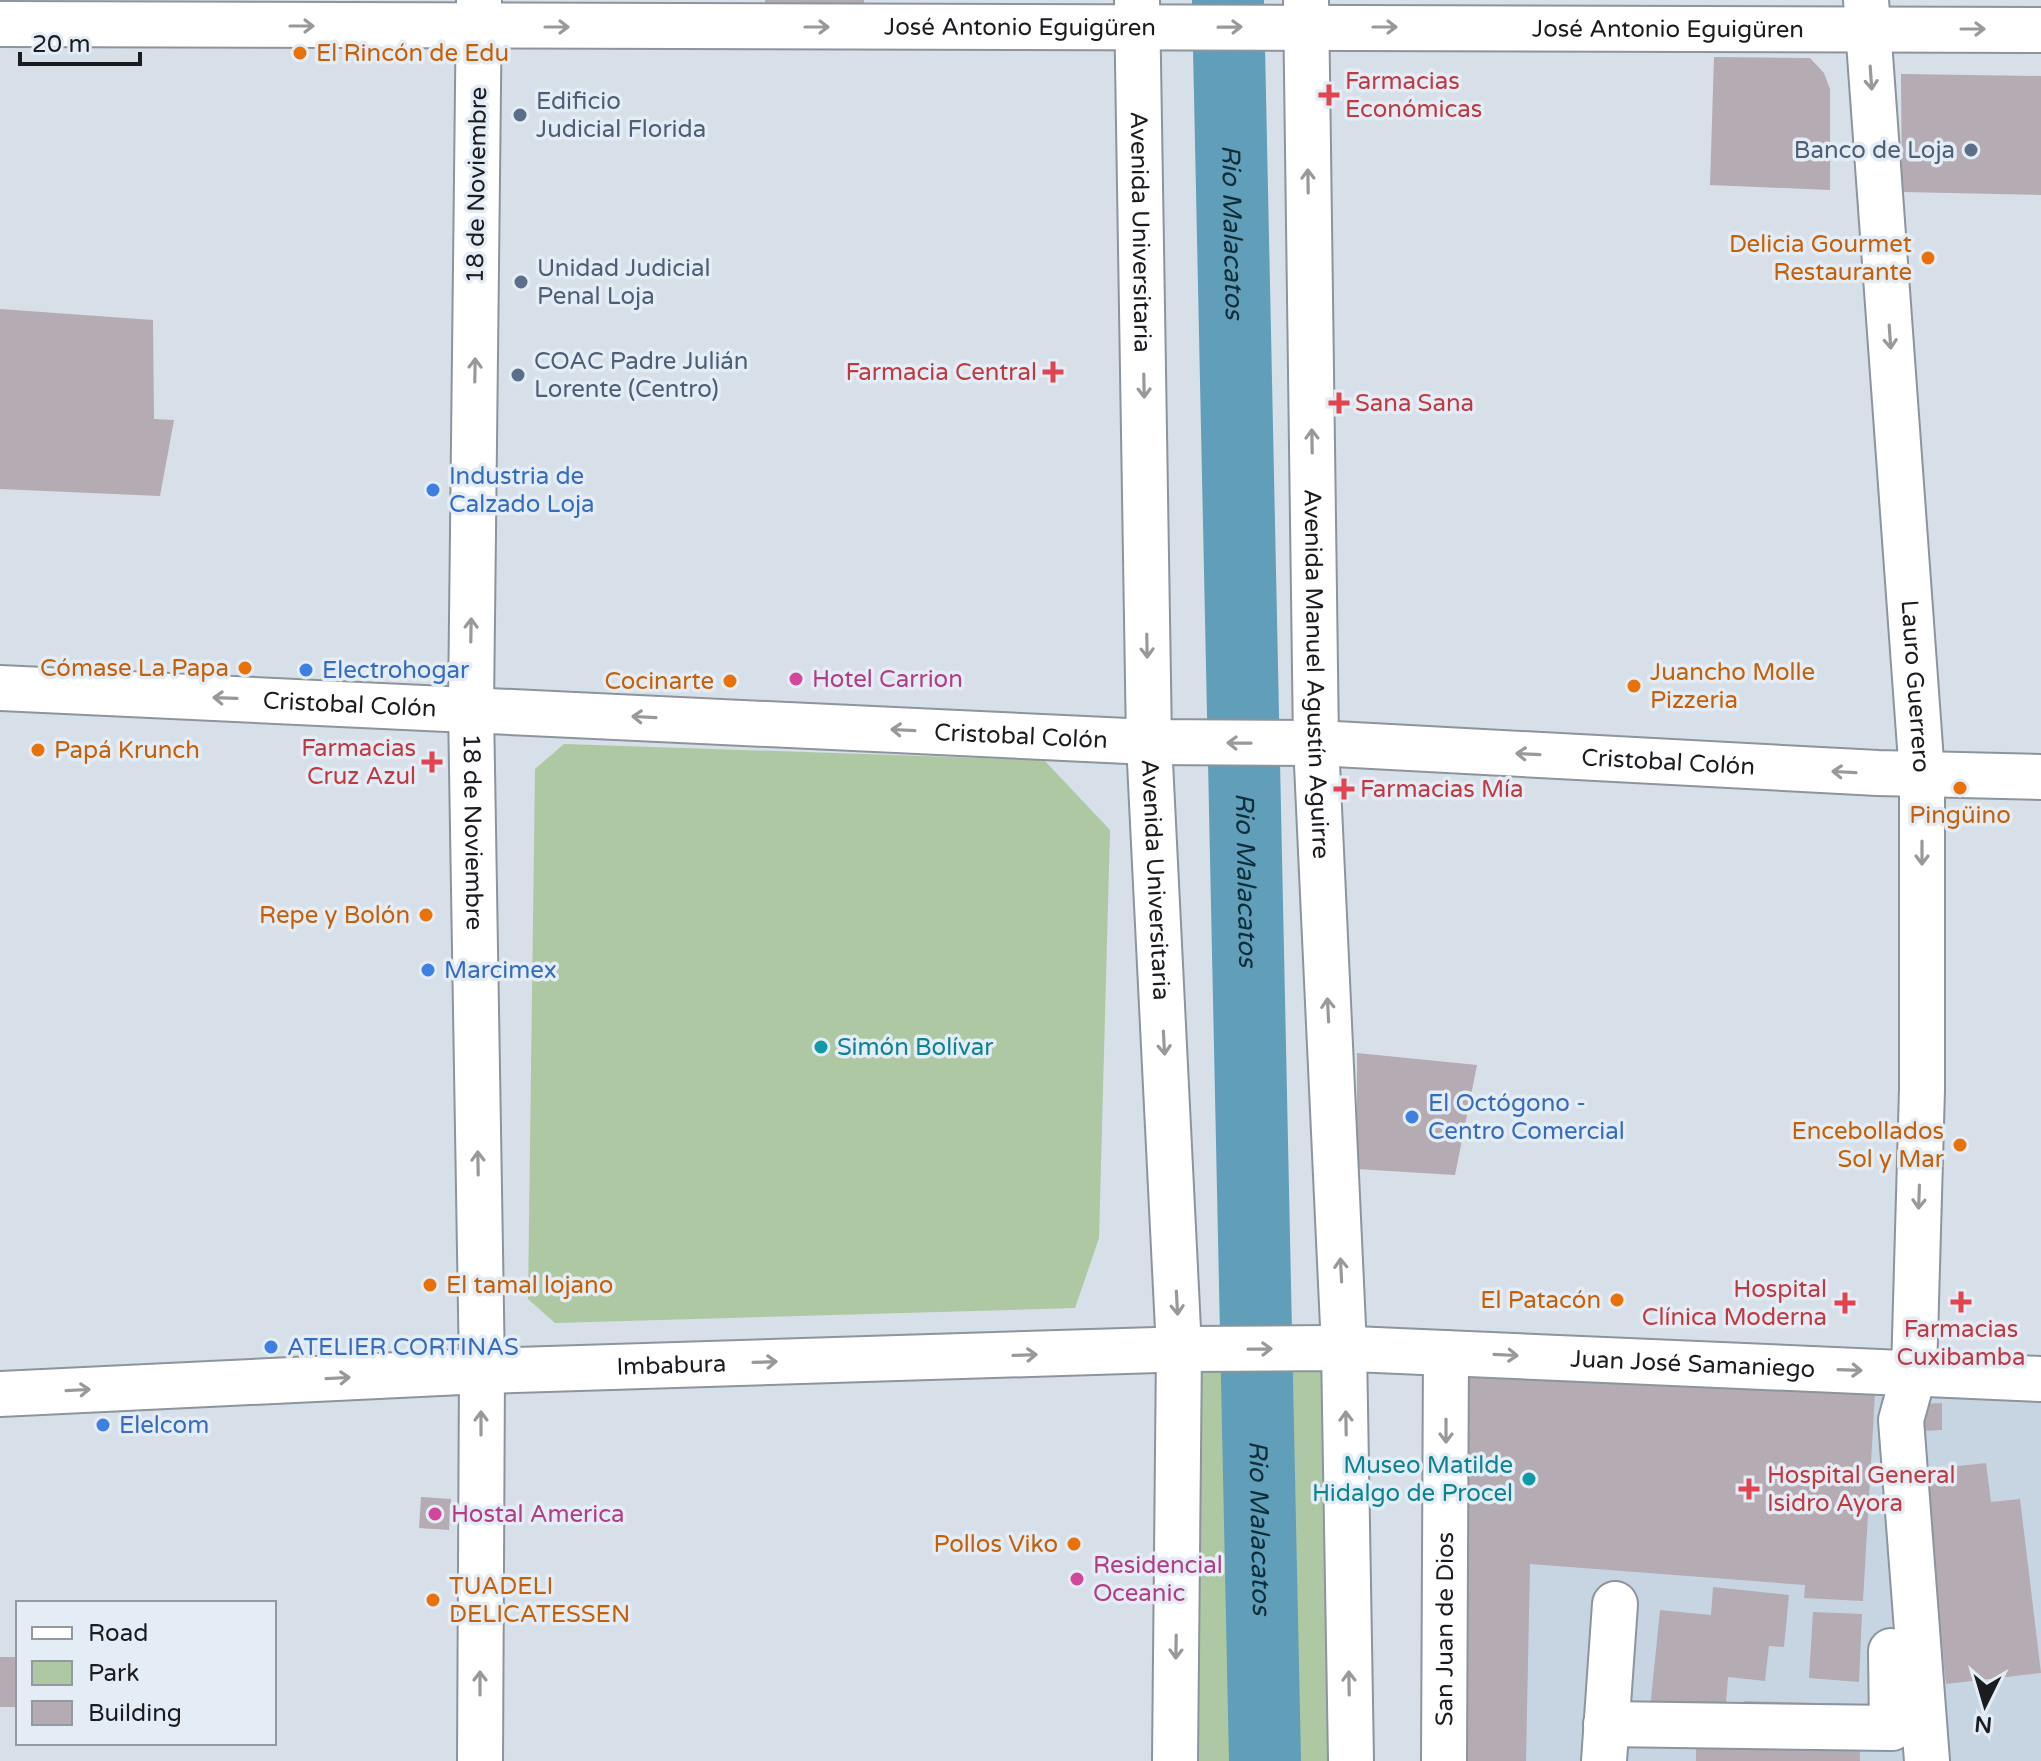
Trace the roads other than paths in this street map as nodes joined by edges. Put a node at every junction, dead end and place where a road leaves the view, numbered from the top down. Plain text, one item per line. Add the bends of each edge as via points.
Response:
1 (479, 13) edge
2 (1866, 14) edge
3 (1302, 18) edge
4 (1147, 19) edge
5 (0, 24) edge
6 (2041, 30) edge
7 (0, 688) edge
8 (471, 708) junction
9 (1162, 742) junction
10 (1308, 743) junction
11 (1922, 775) junction
12 (2041, 777) edge
13 (1337, 1348) junction
14 (1184, 1350) junction
15 (1446, 1353) junction
16 (482, 1371) junction
17 (1914, 1373) junction
18 (2041, 1379) edge
19 (0, 1394) edge
20 (1901, 1420) junction
21 (1615, 1604) dead end
22 (1605, 1743) edge
23 (480, 1761) edge
24 (1175, 1761) edge
25 (1351, 1761) edge
26 (1444, 1761) edge
27 (1927, 1761) edge

1 -> 4 street, José Antonio Eguigüren
5 -> 1 street, José Antonio Eguigüren
8 -> 1 street, 18 de Noviembre
3 -> 2 street, José Antonio Eguigüren
2 -> 6 street, José Antonio Eguigüren
2 -> 11 street, Lauro Guerrero
4 -> 3 street, José Antonio Eguigüren
10 -> 3 street, Avenida Manuel Agustín Aguirre
4 -> 9 street, Avenida Universitaria
8 -> 7 street, Cristobal Colón
9 -> 8 street, Cristobal Colón
16 -> 8 street, 18 de Noviembre
10 -> 9 street, Cristobal Colón
9 -> 14 street, Avenida Universitaria
11 -> 10 street, Cristobal Colón
13 -> 10 street, Avenida Manuel Agustín Aguirre
11 - 12 street, Cristobal Colón
11 -> 17 street, Lauro Guerrero via 1922,1089
14 -> 13 street, Imbabura
13 - 15 street, Juan José Samaniego
25 -> 13 street, Avenida Manuel Agustín Aguirre
16 -> 14 street, Imbabura
14 -> 24 street, Avenida Universitaria
15 -> 17 street, Juan José Samaniego
15 -> 26 street, San Juan de Dios
19 -> 16 street, Imbabura
23 -> 16 street, 18 de Noviembre
17 - 18 street, Juan José Samaniego
17 - 20 street, Lauro Guerrero
20 - 22 street, Lauro Guerrero via 1890,1442 1892,1728
20 - 27 street
21 - 22 street

